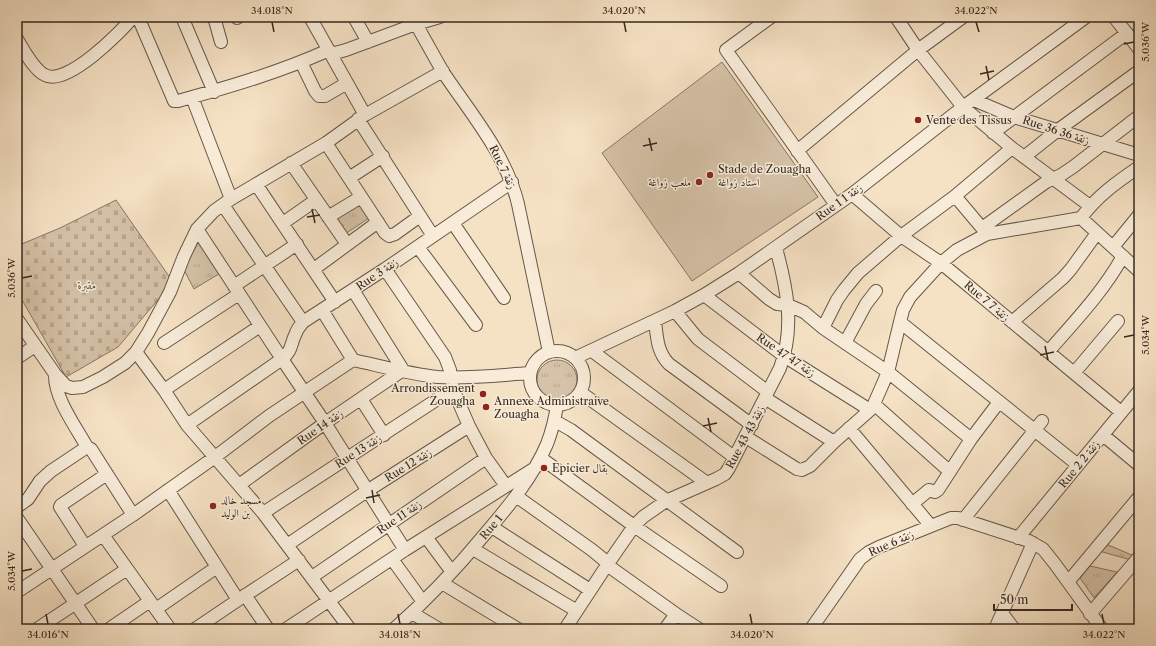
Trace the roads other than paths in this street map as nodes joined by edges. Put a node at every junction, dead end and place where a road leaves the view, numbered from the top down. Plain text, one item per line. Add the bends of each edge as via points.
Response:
1 (133, 17) edge
2 (138, 17) edge
3 (182, 17) edge
4 (214, 17) edge
5 (310, 17) edge
6 (354, 17) edge
7 (771, 17) edge
8 (896, 17) edge
9 (963, 17) edge
10 (1086, 17) edge
11 (1114, 17) edge
12 (436, 18) edge
13 (416, 24) junction
14 (17, 39) edge
15 (1134, 40) edge
16 (221, 42) dead end
17 (368, 42) junction
18 (918, 50) junction
19 (330, 52) junction
20 (301, 62) junction
21 (443, 71) junction
22 (1139, 71) edge
23 (347, 84) junction
24 (214, 92) junction
25 (192, 97) junction
26 (974, 100) junction
27 (963, 107) junction
28 (1014, 116) junction
29 (1139, 116) edge
30 (362, 117) junction
31 (1058, 130) junction
32 (993, 133) junction
33 (326, 143) junction
34 (1103, 145) junction
35 (1012, 148) junction
36 (798, 151) junction
37 (383, 156) junction
38 (1139, 156) edge
39 (1024, 157) junction
40 (291, 163) junction
41 (1139, 167) edge
42 (349, 178) junction
43 (1053, 179) junction
44 (512, 182) junction
45 (256, 184) junction
46 (852, 194) junction
47 (955, 196) junction
48 (362, 197) junction
49 (316, 200) junction
50 (227, 202) junction
51 (836, 205) junction
52 (1090, 206) junction
53 (1139, 215) edge
54 (420, 216) junction
55 (328, 217) junction
56 (1081, 218) junction
57 (378, 222) junction
58 (283, 223) junction
59 (453, 223) junction
60 (197, 229) junction
61 (985, 231) junction
62 (1097, 233) junction
63 (433, 236) junction
64 (901, 236) junction
65 (297, 244) junction
66 (347, 244) junction
67 (418, 247) junction
68 (1114, 247) junction
69 (776, 248) junction
70 (1123, 256) junction
71 (941, 263) junction
72 (264, 266) junction
73 (314, 269) junction
74 (385, 269) junction
75 (1139, 271) edge
76 (739, 273) junction
77 (236, 290) junction
78 (353, 290) junction
79 (876, 291) dead end
80 (704, 295) junction
81 (504, 298) dead end
82 (335, 302) junction
83 (788, 305) junction
84 (322, 310) junction
85 (675, 311) junction
86 (17, 319) edge
87 (655, 321) junction
88 (1118, 321) dead end
89 (303, 322) junction
90 (900, 322) junction
91 (1012, 322) junction
92 (476, 325) dead end
93 (260, 326) junction
94 (823, 328) junction
95 (845, 343) junction
96 (164, 344) dead end
97 (35, 346) junction
98 (592, 351) junction
99 (136, 352) junction
100 (549, 352) junction
101 (1048, 352) junction
102 (784, 356) junction
103 (17, 358) edge
104 (575, 358) junction
105 (282, 359) junction
106 (353, 360) junction
107 (403, 370) junction
108 (888, 372) junction
109 (530, 373) junction
110 (1074, 373) junction
111 (55, 374) junction
112 (452, 383) junction
113 (302, 389) junction
114 (164, 390) junction
115 (1139, 391) edge
116 (580, 392) junction
117 (767, 395) junction
118 (361, 399) junction
119 (999, 402) junction
120 (557, 405) junction
121 (872, 407) junction
122 (1121, 412) junction
123 (555, 421) junction
124 (325, 423) junction
125 (187, 425) junction
126 (752, 425) junction
127 (1039, 425) junction
128 (469, 426) junction
129 (849, 428) junction
130 (384, 434) junction
131 (1103, 435) junction
132 (746, 437) junction
133 (971, 439) junction
134 (834, 442) junction
135 (87, 447) junction
136 (215, 457) junction
137 (734, 457) junction
138 (347, 458) junction
139 (486, 458) junction
140 (538, 463) junction
141 (1078, 465) junction
142 (1139, 465) edge
143 (949, 471) junction
144 (107, 474) junction
145 (706, 483) junction
146 (239, 485) junction
147 (506, 486) junction
148 (168, 490) junction
149 (367, 490) junction
150 (516, 496) junction
151 (1139, 497) edge
152 (666, 501) junction
153 (912, 504) junction
154 (17, 507) edge
155 (263, 513) junction
156 (133, 515) junction
157 (17, 518) edge
158 (960, 519) junction
159 (388, 524) junction
160 (634, 526) junction
161 (930, 526) junction
162 (492, 527) junction
163 (21, 532) edge
164 (103, 535) junction
165 (426, 537) junction
166 (1018, 538) junction
167 (1033, 543) junction
168 (288, 545) junction
169 (85, 546) junction
170 (473, 549) junction
171 (406, 550) junction
172 (737, 552) dead end
173 (392, 559) junction
174 (299, 560) junction
175 (607, 565) junction
176 (1136, 565) edge
177 (217, 567) junction
178 (52, 568) junction
179 (127, 570) junction
180 (452, 572) junction
181 (312, 577) junction
182 (1068, 582) junction
183 (442, 583) junction
184 (721, 586) dead end
185 (590, 590) junction
186 (17, 592) edge
187 (241, 598) junction
188 (328, 600) junction
189 (422, 602) junction
190 (75, 603) junction
191 (153, 605) junction
192 (576, 611) junction
193 (412, 613) junction
194 (1002, 613) junction
195 (676, 614) junction
196 (1090, 614) junction
197 (167, 628) edge
198 (37, 629) edge
199 (93, 629) edge
200 (109, 629) edge
201 (195, 629) edge
202 (268, 629) edge
203 (286, 629) edge
204 (350, 629) edge
205 (394, 629) edge
206 (439, 629) edge
207 (518, 629) edge
208 (565, 629) edge
209 (665, 629) edge
210 (699, 629) edge
211 (811, 629) edge
212 (995, 629) edge
213 (1014, 629) edge
214 (1102, 629) edge

1 - 14 street via 82,65 56,77 48,77 39,71
2 - 25 street via 174,101
3 - 24 street
4 - 16 street
5 - 19 street
6 - 17 street
7 - 36 street via 726,50
8 - 18 street
9 - 18 street
10 - 26 street, Rue 1 زنقة 1
11 - 15 street
12 - 13 street
13 - 17 street
13 - 21 street, Rue 7 زنقة
15 - 28 street
17 - 19 street
18 - 27 street
18 - 36 street
19 - 20 street
19 - 23 street
20 - 23 street via 319,96 326,96
20 - 24 street
21 - 30 street
21 - 44 street, Rue 7 زنقة via 501,159
22 - 31 street
23 - 30 street
24 - 25 street
25 - 50 street
26 - 27 street, Rue 1 زنقة 1
26 - 28 street, Rue 36 زنقة 36
27 - 32 street
27 - 46 street, Rue 1 زنقة 1
28 - 31 street, Rue 36 زنقة 36
28 - 32 street
29 - 34 street
30 - 33 street
30 - 37 street
31 - 34 street, Rue 36 زنقة 36
31 - 39 street
32 - 35 street
33 - 40 street
33 - 42 street
34 - 38 street, Rue 36 زنقة 36
34 - 43 street
35 - 39 street
35 - 47 street
36 - 51 street
37 - 42 street
37 - 54 street
39 - 43 street
40 - 45 street
40 - 49 street
41 - 52 street via 1108,189
42 - 48 street
43 - 52 street
43 - 61 street
44 - 59 street, Rue 3 زنقة
44 - 100 street, Rue 7 زنقة
45 - 50 street
45 - 58 street
46 - 51 street, Rue 1 زنقة 1
46 - 64 street, Rue 7 زنقة 7
47 - 61 street
47 - 64 street
48 - 55 street
48 - 57 street
49 - 55 street
49 - 58 street
50 - 60 street via 208,216
50 - 72 street
51 - 69 street, Rue 1 زنقة 1
52 - 56 street
53 - 68 street
54 - 57 street via 390,236
54 - 63 street
55 - 66 street
56 - 61 street
56 - 62 street
57 - 66 street
58 - 65 street
59 - 63 street, Rue 3 زنقة
59 - 81 street
60 - 77 street
60 - 99 street via 170,292
61 - 71 street
62 - 68 street
62 - 91 street via 1063,278
63 - 67 street, Rue 3 زنقة
64 - 71 street, Rue 7 زنقة 7
64 - 94 street via 858,273 836,300
65 - 72 street
65 - 73 street
66 - 73 street
67 - 74 street, Rue 3 زنقة
67 - 92 street
68 - 70 street
69 - 76 street, Rue 1 زنقة 1
69 - 83 street, Rue 43 زنقة 43
70 - 75 street
70 - 101 street via 1101,292
71 - 90 street via 910,298
71 - 91 street, Rue 7 زنقة 7
72 - 77 street
72 - 89 street
73 - 82 street
74 - 78 street, Rue 3 زنقة
74 - 112 street via 445,357
76 - 80 street, Rue 1 زنقة 1
76 - 83 street via 770,299 781,305
77 - 93 street
77 - 96 street
78 - 82 street, Rue 3 زنقة
78 - 107 street
79 - 95 street
80 - 85 street, Rue 1 زنقة 1
80 - 102 street, Rue 47 زنقة 47
82 - 84 street, Rue 3 زنقة
83 - 94 street via 804,312
83 - 102 street, Rue 43 زنقة 43 via 788,339
84 - 89 street, Rue 3 زنقة
84 - 106 street
85 - 87 street, Rue 1 زنقة 1
85 - 117 street via 698,339
86 - 97 street
87 - 98 street, Rue 1 زنقة 1
87 - 126 street via 659,348 664,359
88 - 110 street
89 - 105 street via 289,353
90 - 108 street
90 - 119 street
91 - 101 street, Rue 7 زنقة 7
93 - 105 street
93 - 114 street
94 - 95 street
95 - 108 street
97 - 103 street
97 - 111 street
98 - 104 street, Rue 1 زنقة 1
98 - 137 street
99 - 111 street via 118,368 83,387 69,388
99 - 114 street
100 - 104 street via 563,352
100 - 109 street via 537,360
101 - 110 street, Rue 7 زنقة 7
102 - 117 street, Rue 43 زنقة 43
102 - 121 street, Rue 47 زنقة 47
104 - 116 street via 583,373 584,384
105 - 113 street
105 - 125 street
106 - 107 street
106 - 113 street
107 - 112 street
107 - 118 street, Rue 14 زنقة
108 - 121 street
108 - 133 street
109 - 112 street
109 - 120 street via 531,385 536,396 544,402
110 - 122 street, Rue 7 زنقة 7
111 - 135 street via 60,398
112 - 128 street
112 - 130 street, Rue 13 زنقة
113 - 124 street
113 - 136 street
114 - 125 street
115 - 122 street, Rue 2 زنقة 2
116 - 120 street via 570,402
116 - 145 street
117 - 126 street, Rue 43 زنقة 43
117 - 134 street
118 - 124 street, Rue 14 زنقة
118 - 130 street
119 - 127 street
119 - 133 street
120 - 123 street, Rue 1
121 - 129 street
121 - 143 street, Rue 47 زنقة 47
122 - 131 street, Rue 2 زنقة 2
123 - 140 street, Rue 1
123 - 152 street via 571,430
124 - 138 street
124 - 146 street, Rue 14 زنقة
125 - 136 street
126 - 132 street, Rue 43 زنقة 43
127 - 141 street
127 - 158 street
128 - 139 street
128 - 149 street, Rue 12 زنقة
129 - 134 street
129 - 153 street
130 - 138 street, Rue 13 زنقة
131 - 141 street, Rue 2 زنقة 2
131 - 142 street
132 - 134 street via 802,470 810,466
132 - 137 street, Rue 43 زنقة 43
133 - 143 street
135 - 144 street via 91,449
135 - 154 street via 51,471
136 - 146 street
136 - 148 street
137 - 145 street, Rue 43 زنقة 43 via 725,474
138 - 149 street
138 - 155 street, Rue 13 زنقة
139 - 147 street
139 - 159 street, Rue 11 زنقة
140 - 147 street
140 - 150 street, Rue 1
140 - 160 street
141 - 166 street, Rue 2 زنقة 2
143 - 153 street via 938,490 929,490
144 - 156 street
144 - 169 street via 60,507
145 - 152 street, Rue 43 زنقة 43
146 - 155 street
147 - 165 street
148 - 156 street
148 - 177 street
149 - 159 street
149 - 168 street, Rue 12 زنقة
150 - 162 street, Rue 1
150 - 175 street via 596,552
151 - 182 street
152 - 160 street, Rue 43 زنقة 43
152 - 172 street
153 - 161 street
155 - 168 street
156 - 164 street
157 - 163 street
158 - 161 street, Rue 6 زنقة via 951,518
158 - 166 street
159 - 171 street
159 - 181 street, Rue 11 زنقة
160 - 175 street, Rue 43 زنقة 43
160 - 184 street
161 - 211 street, Rue 6 زنقة via 873,550 860,559
162 - 170 street, Rue 1
162 - 185 street
163 - 178 street
164 - 169 street
164 - 179 street
165 - 171 street
165 - 180 street
166 - 167 street
167 - 182 street via 1043,549
167 - 194 street
168 - 174 street
169 - 178 street
170 - 180 street, Rue 1
170 - 192 street
171 - 173 street
173 - 188 street
173 - 189 street
174 - 181 street
174 - 187 street
175 - 185 street, Rue 43 زنقة 43
175 - 195 street
176 - 196 street
177 - 187 street
177 - 191 street
178 - 186 street
178 - 190 street
179 - 190 street
179 - 191 street
180 - 183 street, Rue 1
181 - 188 street
182 - 196 street
183 - 189 street, Rue 1
183 - 207 street
185 - 192 street, Rue 43 زنقة 43
187 - 201 street
187 - 202 street
188 - 203 street
188 - 204 street
189 - 193 street, Rue 1
190 - 198 street
190 - 199 street
191 - 197 street
191 - 200 street
192 - 208 street, Rue 43 زنقة 43
193 - 205 street, Rue 1
193 - 206 street
194 - 212 street
194 - 213 street
195 - 209 street
195 - 210 street
196 - 214 street

